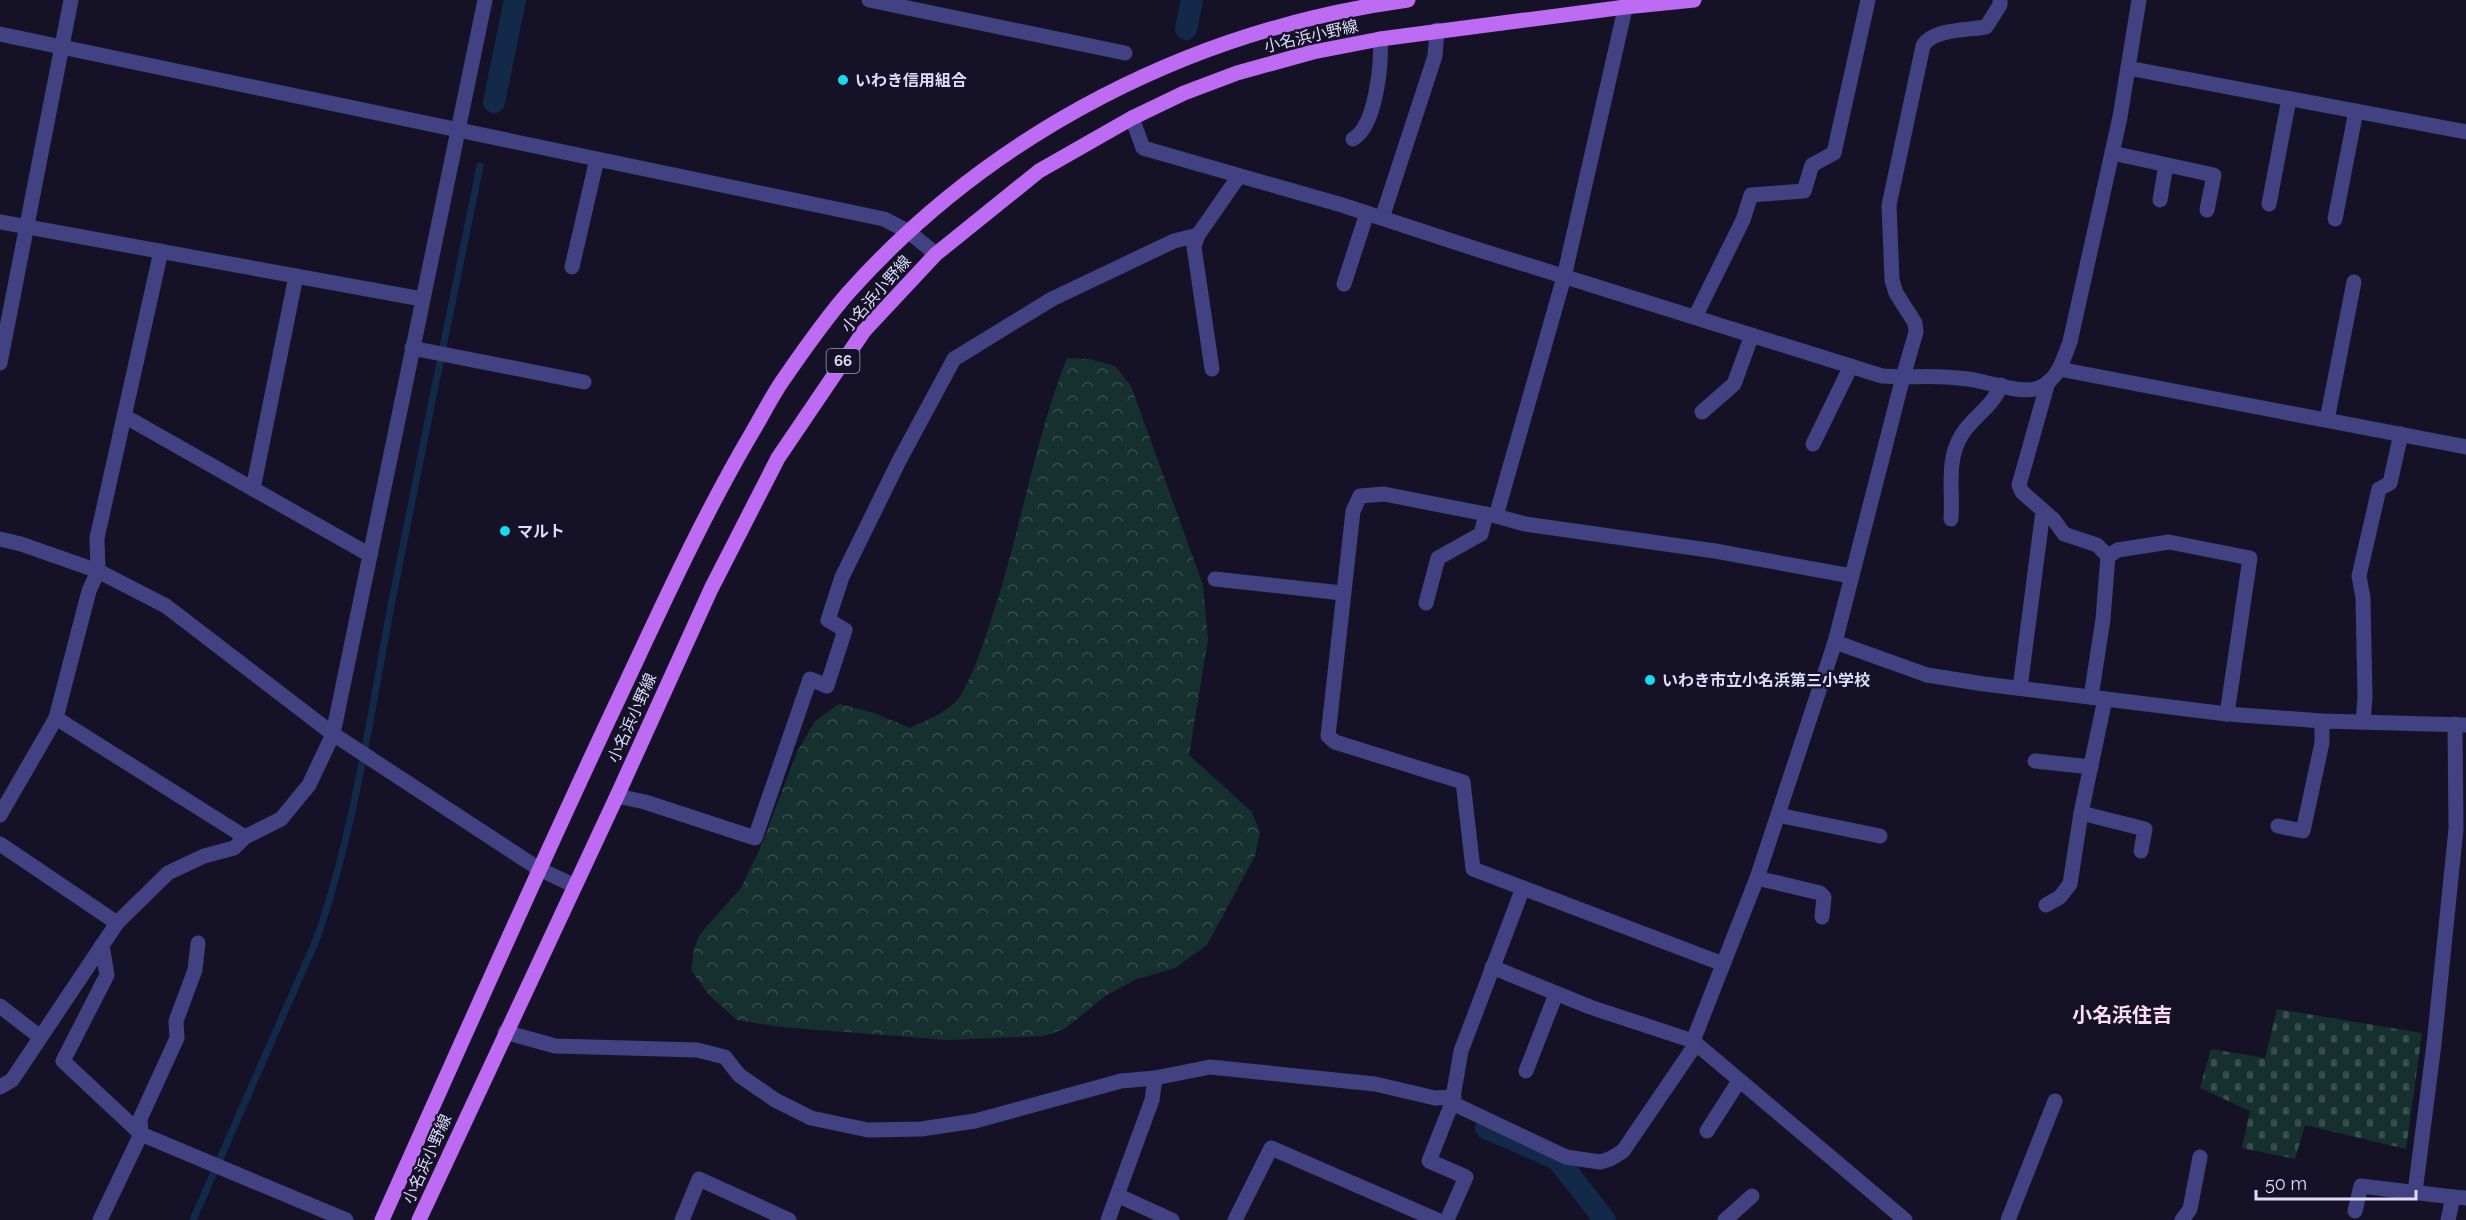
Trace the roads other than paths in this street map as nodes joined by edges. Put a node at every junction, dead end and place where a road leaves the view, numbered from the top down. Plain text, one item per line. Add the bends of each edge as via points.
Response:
1 (71, 0) edge
2 (485, 0) edge
3 (869, 0) edge
4 (1408, 0) edge
5 (1694, 0) edge
6 (1868, 0) edge
7 (2000, 0) edge
8 (2139, 0) edge
9 (894, 3) edge
10 (1626, 3) edge
11 (1437, 30) junction
12 (0, 33) edge
13 (1380, 39) junction
14 (63, 46) junction
15 (1125, 53) dead end
16 (2128, 68) junction
17 (2289, 99) junction
18 (2356, 111) junction
19 (1132, 118) junction
20 (458, 130) junction
21 (2466, 132) edge
22 (1353, 139) dead end
23 (2112, 153) junction
24 (597, 159) junction
25 (2166, 165) junction
26 (1239, 176) junction
27 (2160, 200) dead end
28 (2269, 204) dead end
29 (2207, 210) dead end
30 (1367, 213) junction
31 (1382, 218) junction
32 (2335, 219) dead end
33 (0, 222) edge
34 (27, 228) junction
35 (909, 232) junction
36 (1198, 235) junction
37 (162, 251) junction
38 (936, 254) junction
39 (572, 267) dead end
40 (296, 276) junction
41 (1564, 277) junction
42 (2354, 282) dead end
43 (1344, 284) dead end
44 (422, 298) junction
45 (1695, 317) junction
46 (1752, 335) junction
47 (412, 348) junction
48 (0, 363) edge
49 (1851, 366) junction
50 (1212, 369) dead end
51 (2060, 369) junction
52 (1903, 377) junction
53 (584, 382) dead end
54 (2048, 382) junction
55 (2001, 385) junction
56 (1701, 412) dead end
57 (126, 417) junction
58 (2327, 420) junction
59 (2401, 434) junction
60 (1813, 444) dead end
61 (2466, 447) edge
62 (253, 489) junction
63 (2043, 512) junction
64 (1491, 515) junction
65 (1951, 519) dead end
66 (0, 539) edge
67 (370, 555) junction
68 (2108, 556) junction
69 (98, 571) junction
70 (1851, 576) junction
71 (1215, 579) dead end
72 (1342, 593) junction
73 (1426, 603) dead end
74 (1835, 642) junction
75 (2020, 688) junction
76 (2098, 698) junction
77 (2226, 714) junction
78 (56, 718) junction
79 (2322, 721) junction
80 (2363, 722) junction
81 (2460, 724) edge
82 (333, 734) junction
83 (2035, 761) dead end
84 (2091, 766) junction
85 (617, 796) junction
86 (2081, 813) junction
87 (0, 815) edge
88 (1778, 815) junction
89 (2278, 826) dead end
90 (1880, 836) dead end
91 (245, 837) junction
92 (0, 844) edge
93 (2141, 851) dead end
94 (539, 869) junction
95 (1757, 878) junction
96 (573, 885) junction
97 (1523, 888) junction
98 (2046, 905) dead end
99 (1822, 916) dead end
100 (117, 923) junction
101 (198, 943) dead end
102 (102, 945) junction
103 (1723, 964) junction
104 (1492, 967) junction
105 (1556, 993) junction
106 (0, 1006) edge
107 (505, 1032) junction
108 (40, 1037) junction
109 (1694, 1042) junction
110 (1526, 1071) dead end
111 (1155, 1078) junction
112 (1739, 1081) junction
113 (0, 1087) edge
114 (1453, 1100) junction
115 (2055, 1101) dead end
116 (1707, 1131) dead end
117 (141, 1134) junction
118 (2200, 1157) dead end
119 (2415, 1192) junction
120 (1119, 1196) junction
121 (1752, 1196) dead end
122 (2459, 1197) edge
123 (2355, 1211) dead end
124 (100, 1220) edge
125 (346, 1220) edge
126 (382, 1220) edge
127 (419, 1220) edge
128 (682, 1220) edge
129 (789, 1220) edge
130 (1108, 1220) edge
131 (1172, 1220) edge
132 (1234, 1220) edge
133 (1437, 1220) edge
134 (1447, 1220) edge
135 (1725, 1220) edge
136 (1905, 1220) edge
137 (2008, 1220) edge
138 (2182, 1220) edge
139 (2448, 1220) edge

1 - 14 street
2 - 20 street
3 - 9 street
4 - 35 main road, 小名浜小野線 / 66 via 1347,10 1237,38 1118,87 1051,124 984,171
5 - 10 main road, 小名浜小野線 / 66
6 - 45 street via 1834,153 1812,165 1804,191 1751,195 1743,220
7 - 52 street via 1986,27 1936,35 1923,46 1889,205 1892,280 1916,332
8 - 16 street
9 - 15 street
10 - 11 main road, 小名浜小野線 / 66
10 - 41 street
11 - 13 main road, 小名浜小野線 / 66
11 - 31 street via 1435,56
12 - 14 street
13 - 19 main road, 小名浜小野線 / 66 via 1237,73
13 - 22 street via 1380,69 1366,125
14 - 20 street
14 - 34 street
16 - 17 street
16 - 23 street
17 - 18 street
17 - 28 street
18 - 21 street
18 - 32 street
19 - 26 street via 1143,148
19 - 38 main road, 小名浜小野線 / 66 via 1039,171
20 - 24 street
20 - 44 street
23 - 25 street
23 - 51 street via 2070,342
24 - 35 street via 884,219
24 - 39 street
25 - 27 street
25 - 29 street via 2214,175
26 - 30 street
26 - 36 street
30 - 31 street
30 - 43 street
31 - 41 street
33 - 34 street
34 - 37 street
34 - 48 street
35 - 38 street
35 - 94 main road, 小名浜小野線 / 66 via 847,294 782,382 721,486
36 - 50 street via 1194,247
36 - 85 street via 1174,241 1052,299 954,359 842,577 828,620 845,630 828,686 810,680 754,838
37 - 40 street
37 - 57 street
38 - 85 main road, 小名浜小野線 / 66 via 864,331 778,458 711,589
40 - 44 street
40 - 62 street
41 - 45 street
41 - 64 street
42 - 58 street
44 - 47 street
45 - 46 street
46 - 49 street
46 - 56 street via 1734,384
47 - 53 street
47 - 67 street
49 - 52 street via 1882,376
49 - 60 street
51 - 54 street
51 - 58 street
52 - 55 street via 1934,375
52 - 70 street
54 - 55 street via 2039,388
54 - 63 street via 2019,485
55 - 65 street via 1996,398 1961,434 1956,445 1950,473
57 - 62 street
57 - 69 street via 98,538
58 - 59 street
59 - 61 street
59 - 80 street via 2390,483 2379,489 2359,576 2363,598
62 - 67 street
63 - 68 street via 2064,534 2097,545
63 - 75 street
64 - 70 street via 1525,524 1715,551
64 - 72 street via 1384,494 1360,496 1353,511
64 - 73 street via 1481,534 1437,558
66 - 69 street
67 - 82 street
68 - 76 street
68 - 77 street via 2118,550 2169,542 2250,558
69 - 78 street via 89,591
69 - 82 street via 166,606
70 - 74 street
71 - 72 street
72 - 97 street via 1329,735 1335,742 1463,782 1473,869
74 - 75 street via 1927,675
74 - 88 street
75 - 76 street
76 - 77 street
76 - 84 street
77 - 79 street
78 - 87 street
78 - 91 street
79 - 80 street
79 - 89 street via 2322,743 2303,831
80 - 81 street
81 - 119 street via 2456,829
82 - 91 street via 309,785 281,819
82 - 94 street
83 - 84 street
84 - 86 street
85 - 96 main road, 小名浜小野線 / 66
86 - 93 street via 2145,829
86 - 98 street via 2070,884 2060,897
88 - 90 street
88 - 95 street
91 - 100 street via 234,848 204,856 168,873
92 - 100 street
94 - 96 street
94 - 126 main road, 小名浜小野線 / 66
95 - 99 street via 1820,893 1824,897
95 - 103 street
96 - 107 main road, 小名浜小野線 / 66
97 - 103 street
97 - 104 street
100 - 102 street
101 - 117 street via 195,970 176,1021 177,1038 140,1119
102 - 108 street
102 - 117 street via 107,975 63,1061
103 - 109 street
104 - 105 street
104 - 114 street via 1461,1051
105 - 109 street
105 - 110 street
106 - 108 street
107 - 111 street via 555,1046 697,1050 725,1057 739,1075 775,1100 811,1118 868,1130 921,1129 975,1121 1121,1081
107 - 127 main road, 小名浜小野線 / 66
108 - 113 street via 12,1080
109 - 112 street
109 - 114 street via 1623,1151 1606,1161 1566,1157
111 - 114 street via 1210,1067 1375,1084
111 - 120 street via 1152,1100
112 - 116 street
112 - 136 street
114 - 134 street via 1429,1161 1466,1177
115 - 137 street
117 - 124 street
117 - 125 street
118 - 138 street via 2190,1209
119 - 122 street
119 - 123 street via 2361,1186
120 - 130 street
120 - 131 street
121 - 135 street
122 - 139 street
128 - 129 street via 699,1179
132 - 133 street via 1271,1148

